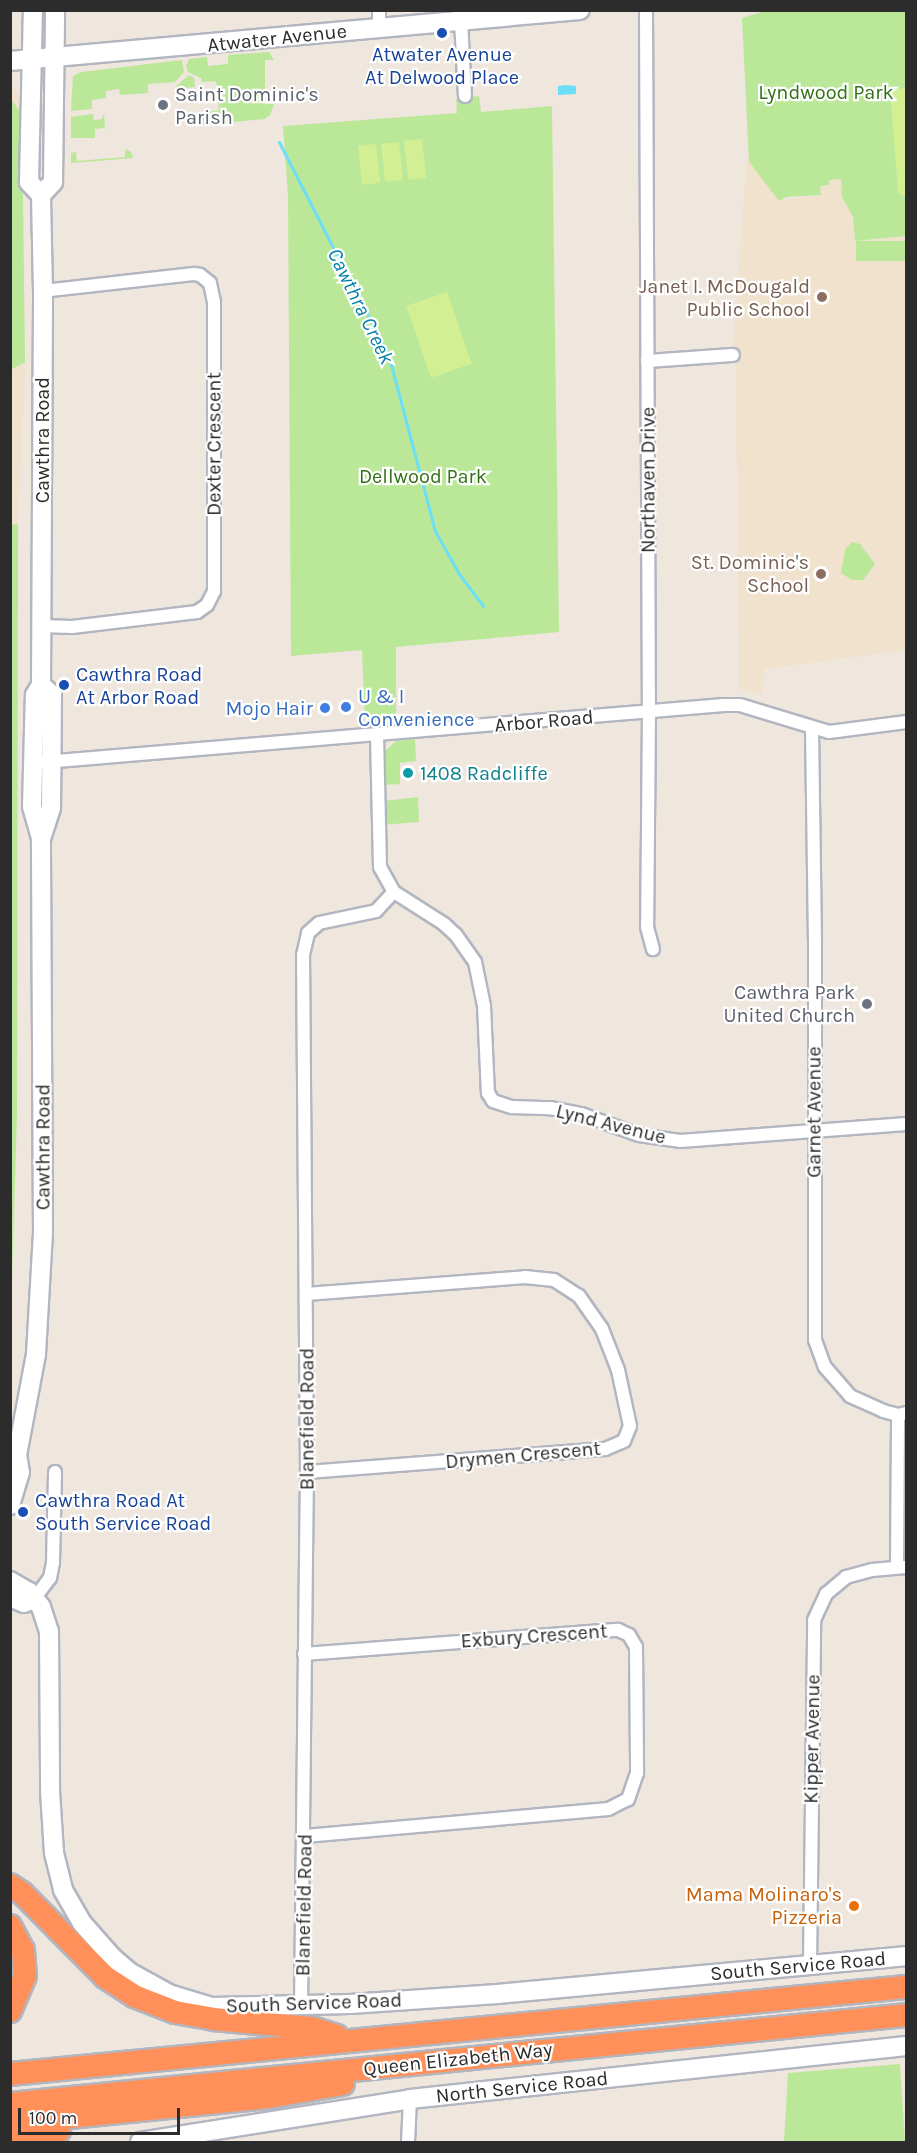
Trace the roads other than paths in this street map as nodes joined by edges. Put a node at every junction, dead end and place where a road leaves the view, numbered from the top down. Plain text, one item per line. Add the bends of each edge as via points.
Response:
1 (33, 10) edge
2 (55, 10) edge
3 (580, 10) edge
4 (646, 10) edge
5 (379, 19) edge
6 (461, 20) junction
7 (56, 59) junction
8 (33, 60) junction
9 (10, 62) edge
10 (465, 96) dead end
11 (41, 195) junction
12 (43, 291) junction
13 (733, 355) dead end
14 (647, 361) junction
15 (41, 626) junction
16 (649, 712) junction
17 (906, 722) edge
18 (812, 728) junction
19 (377, 735) junction
20 (42, 763) junction
21 (394, 892) junction
22 (653, 949) dead end
23 (906, 1124) edge
24 (814, 1133) junction
25 (306, 1294) junction
26 (902, 1414) edge
27 (14, 1460) edge
28 (55, 1472) dead end
29 (307, 1472) junction
30 (10, 1505) edge
31 (902, 1567) edge
32 (10, 1581) edge
33 (10, 1597) edge
34 (34, 1599) junction
35 (304, 1654) junction
36 (305, 1836) junction
37 (10, 1885) edge
38 (10, 1926) edge
39 (906, 1956) edge
40 (810, 1965) junction
41 (906, 1987) edge
42 (301, 2006) junction
43 (10, 2012) edge
44 (906, 2015) edge
45 (347, 2039) junction
46 (906, 2046) edge
47 (511, 2054) junction
48 (10, 2074) edge
49 (410, 2099) junction
50 (10, 2104) edge
51 (160, 2108) junction
52 (10, 2123) edge
53 (10, 2141) edge
54 (140, 2142) edge
55 (408, 2142) edge

1 - 8 street, Cawthra Road
2 - 7 street, Cawthra Road
3 - 6 street, Atwater Avenue
4 - 14 street, Northaven Drive
5 - 6 street, Atwater Avenue
5 - 7 street, Atwater Avenue
6 - 10 street
7 - 8 street, Atwater Avenue
7 - 11 street, Cawthra Road via 53,182
8 - 9 street, Atwater Avenue
8 - 11 street, Cawthra Road via 29,182
11 - 12 street, Cawthra Road
12 - 15 street, Cawthra Road
12 - 15 street, Dexter Crescent via 194,274 210,283 214,302 214,591 207,605 197,612 72,627
13 - 14 street
14 - 16 street, Northaven Drive
15 - 20 street, Cawthra Road via 41,685 52,695
16 - 18 street, Arbor Road via 740,705
16 - 19 street, Arbor Road
16 - 22 street, Northaven Drive via 647,927
17 - 18 street, Arbor Road via 829,732
18 - 24 street, Garnet Avenue
19 - 20 street, Arbor Road
19 - 21 street via 378,854 380,867
20 - 27 street, Cawthra Road via 51,808 41,838 42,1233 36,1353
21 - 24 street, Lynd Avenue via 444,924 475,962 484,1006 488,1093 493,1101 512,1107 581,1114 639,1135 680,1141
21 - 25 street, Blanefield Road via 376,911 319,923 304,943
23 - 24 street, Lynd Avenue
24 - 26 street, Garnet Avenue via 814,1323 818,1354 850,1396
25 - 29 street, Blanefield Road
25 - 29 street, Drymen Crescent via 532,1277 554,1280 579,1296 602,1329 618,1370 630,1426 624,1442 605,1449
26 - 31 street
27 - 30 street, Cawthra Road via 20,1472
28 - 34 street via 53,1563 50,1578
29 - 35 street, Blanefield Road
31 - 40 street, Kipper Avenue via 846,1577 836,1583 825,1594 814,1620
32 - 34 street, South Service Road
33 - 34 street via 24,1603
34 - 42 street, South Service Road via 49,1631 54,1853 63,1890 82,1923 129,1972 169,1994 212,2007
35 - 36 street, Blanefield Road
35 - 36 street, Exbury Crescent via 618,1630 629,1635 636,1647 637,1761 628,1799 608,1809
36 - 42 street, Blanefield Road
37 - 45 highway via 105,1977 134,1996 175,2012 312,2028
38 - 43 highway via 22,1950 25,1976
39 - 40 street, South Service Road
40 - 42 street, South Service Road via 498,1994
41 - 45 highway, Queen Elizabeth Way
44 - 47 highway, Queen Elizabeth Way
45 - 48 highway, Queen Elizabeth Way
46 - 49 street, North Service Road
47 - 50 highway, Queen Elizabeth Way
47 - 51 highway via 268,2097
49 - 54 street, North Service Road
49 - 55 street
51 - 52 highway
51 - 53 highway

